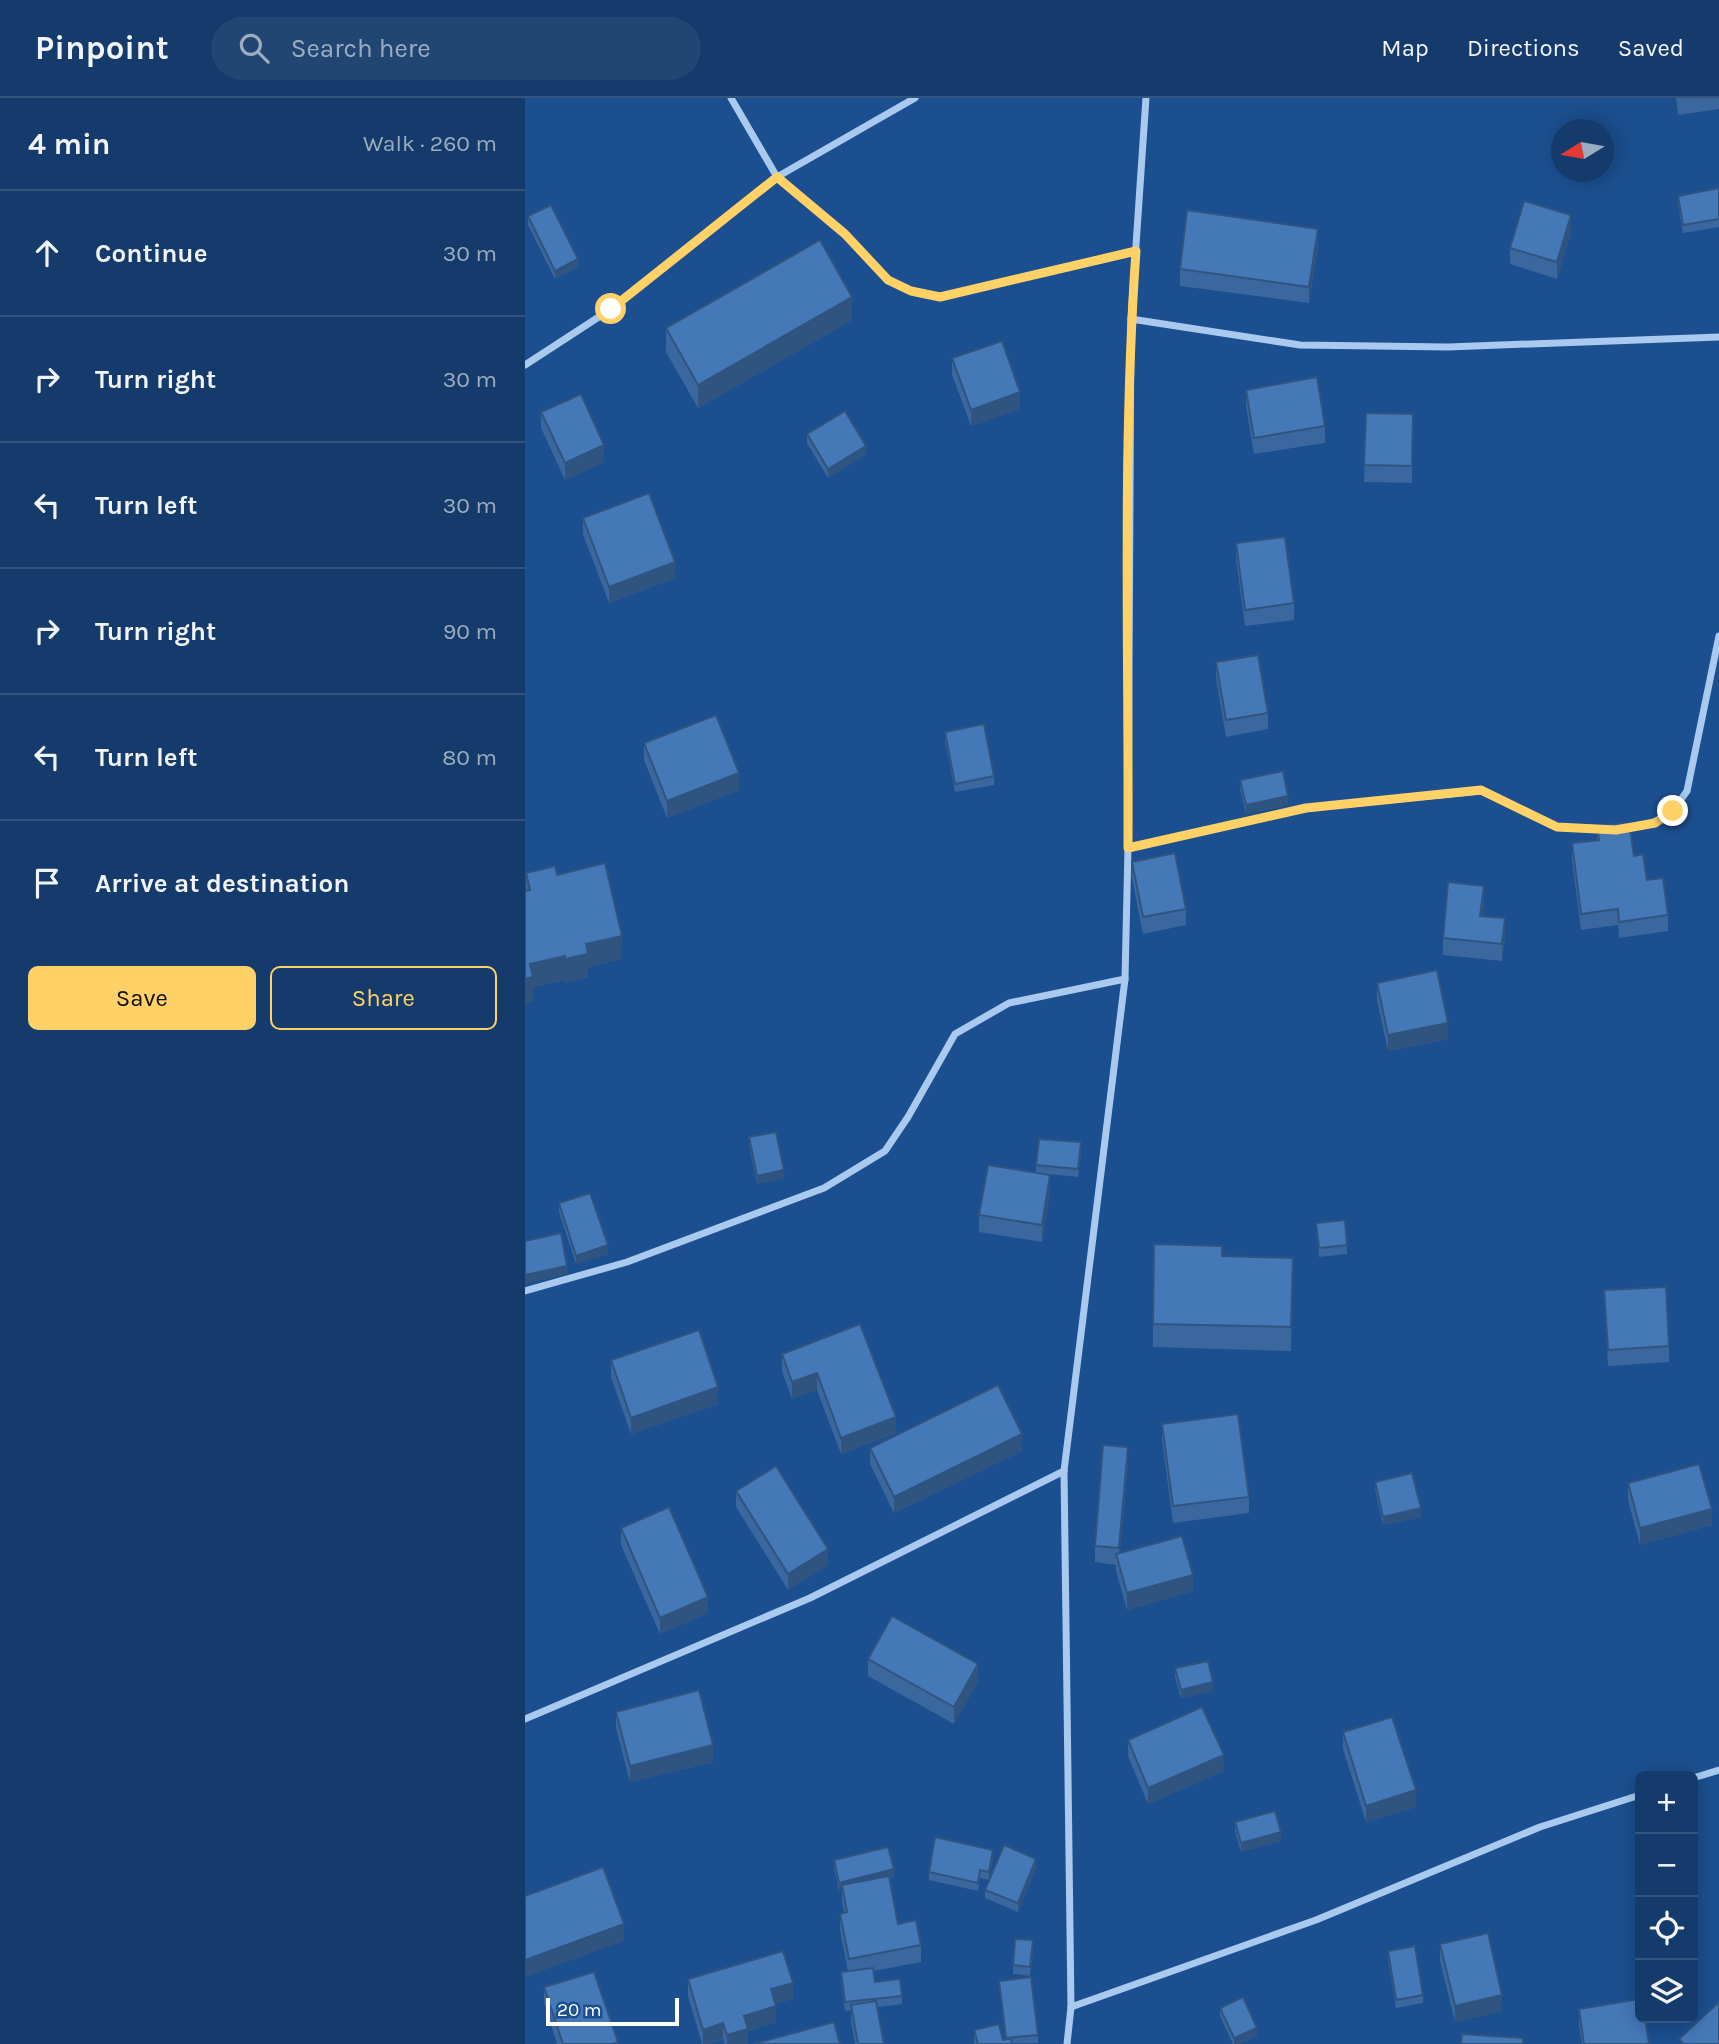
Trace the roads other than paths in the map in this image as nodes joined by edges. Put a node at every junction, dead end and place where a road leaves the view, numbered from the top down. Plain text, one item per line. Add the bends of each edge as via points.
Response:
1 (731, 98) edge
2 (915, 98) edge
3 (1146, 98) edge
4 (777, 177) junction
5 (1131, 319) junction
6 (1719, 337) edge
7 (525, 365) edge
8 (1719, 636) edge
9 (1128, 848) junction
10 (1125, 979) junction
11 (525, 1291) edge
12 (1064, 1471) junction
13 (525, 1719) edge
14 (1719, 1770) edge
15 (1698, 1776) edge
16 (1635, 1797) edge
17 (1071, 2007) junction
18 (1067, 2044) edge

1 - 4 street
2 - 4 street
3 - 5 street
4 - 7 street via 611,309
5 - 6 street via 1300,345 1448,347
5 - 9 street
8 - 9 street via 1687,791 1673,811 1655,823 1616,830 1557,827 1481,790 1306,808
9 - 10 street
10 - 11 street via 1009,1003 954,1034 885,1151 824,1188 627,1262
10 - 12 street
12 - 13 street via 810,1598
12 - 17 street
14 - 15 street
16 - 17 street via 1540,1827 1315,1920
17 - 18 street

